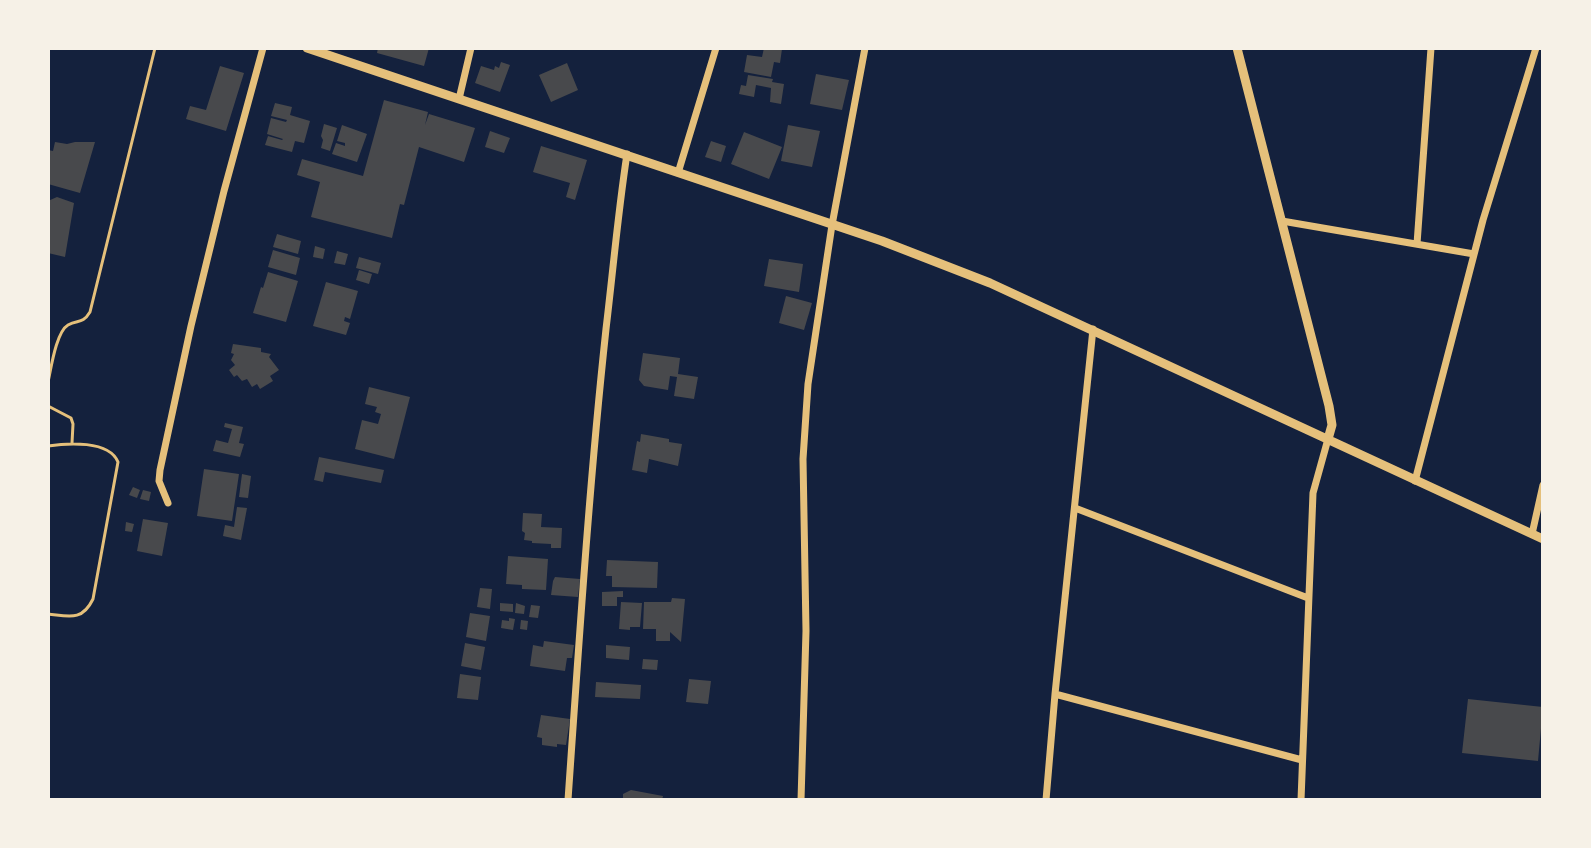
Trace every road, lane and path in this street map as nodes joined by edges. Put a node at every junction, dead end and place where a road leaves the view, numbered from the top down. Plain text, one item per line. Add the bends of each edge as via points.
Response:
1 (155, 48) edge
2 (263, 48) edge
3 (471, 48) edge
4 (716, 48) edge
5 (865, 48) edge
6 (1237, 48) edge
7 (1431, 48) edge
8 (1536, 48) edge
9 (313, 49) edge
10 (459, 99) junction
11 (627, 154) junction
12 (678, 173) junction
13 (1282, 221) junction
14 (832, 225) junction
15 (1417, 244) junction
16 (1474, 254) junction
17 (1093, 329) junction
18 (48, 382) edge
19 (48, 406) edge
20 (1328, 439) junction
21 (72, 443) junction
22 (48, 446) edge
23 (1415, 481) junction
24 (1543, 485) edge
25 (168, 503) dead end
26 (1075, 508) junction
27 (1532, 534) junction
28 (1543, 539) edge
29 (1308, 598) junction
30 (48, 614) edge
31 (1055, 694) junction
32 (1302, 760) junction
33 (568, 800) edge
34 (801, 800) edge
35 (1046, 800) edge
36 (1302, 800) edge

1 - 18 lane via 90,312 82,322 64,328
2 - 25 street via 209,251 160,470
3 - 10 street
4 - 12 street
5 - 14 street
6 - 13 street
7 - 15 street
8 - 16 street
9 - 10 street
10 - 11 street
11 - 12 street
11 - 33 street via 596,427
12 - 14 street
13 - 15 street
13 - 20 street via 1329,406
14 - 17 street via 990,283
14 - 34 street via 808,384 803,459 806,631
15 - 16 street
16 - 23 street
17 - 20 street
17 - 26 street
19 - 21 lane via 71,418
20 - 23 street
20 - 29 street via 1313,493
21 - 22 lane
21 - 30 lane via 111,452 118,469 90,606 72,617
23 - 27 street
24 - 27 street
26 - 29 street
26 - 31 street
27 - 28 street
29 - 32 street
31 - 32 street
31 - 35 street
32 - 36 street

